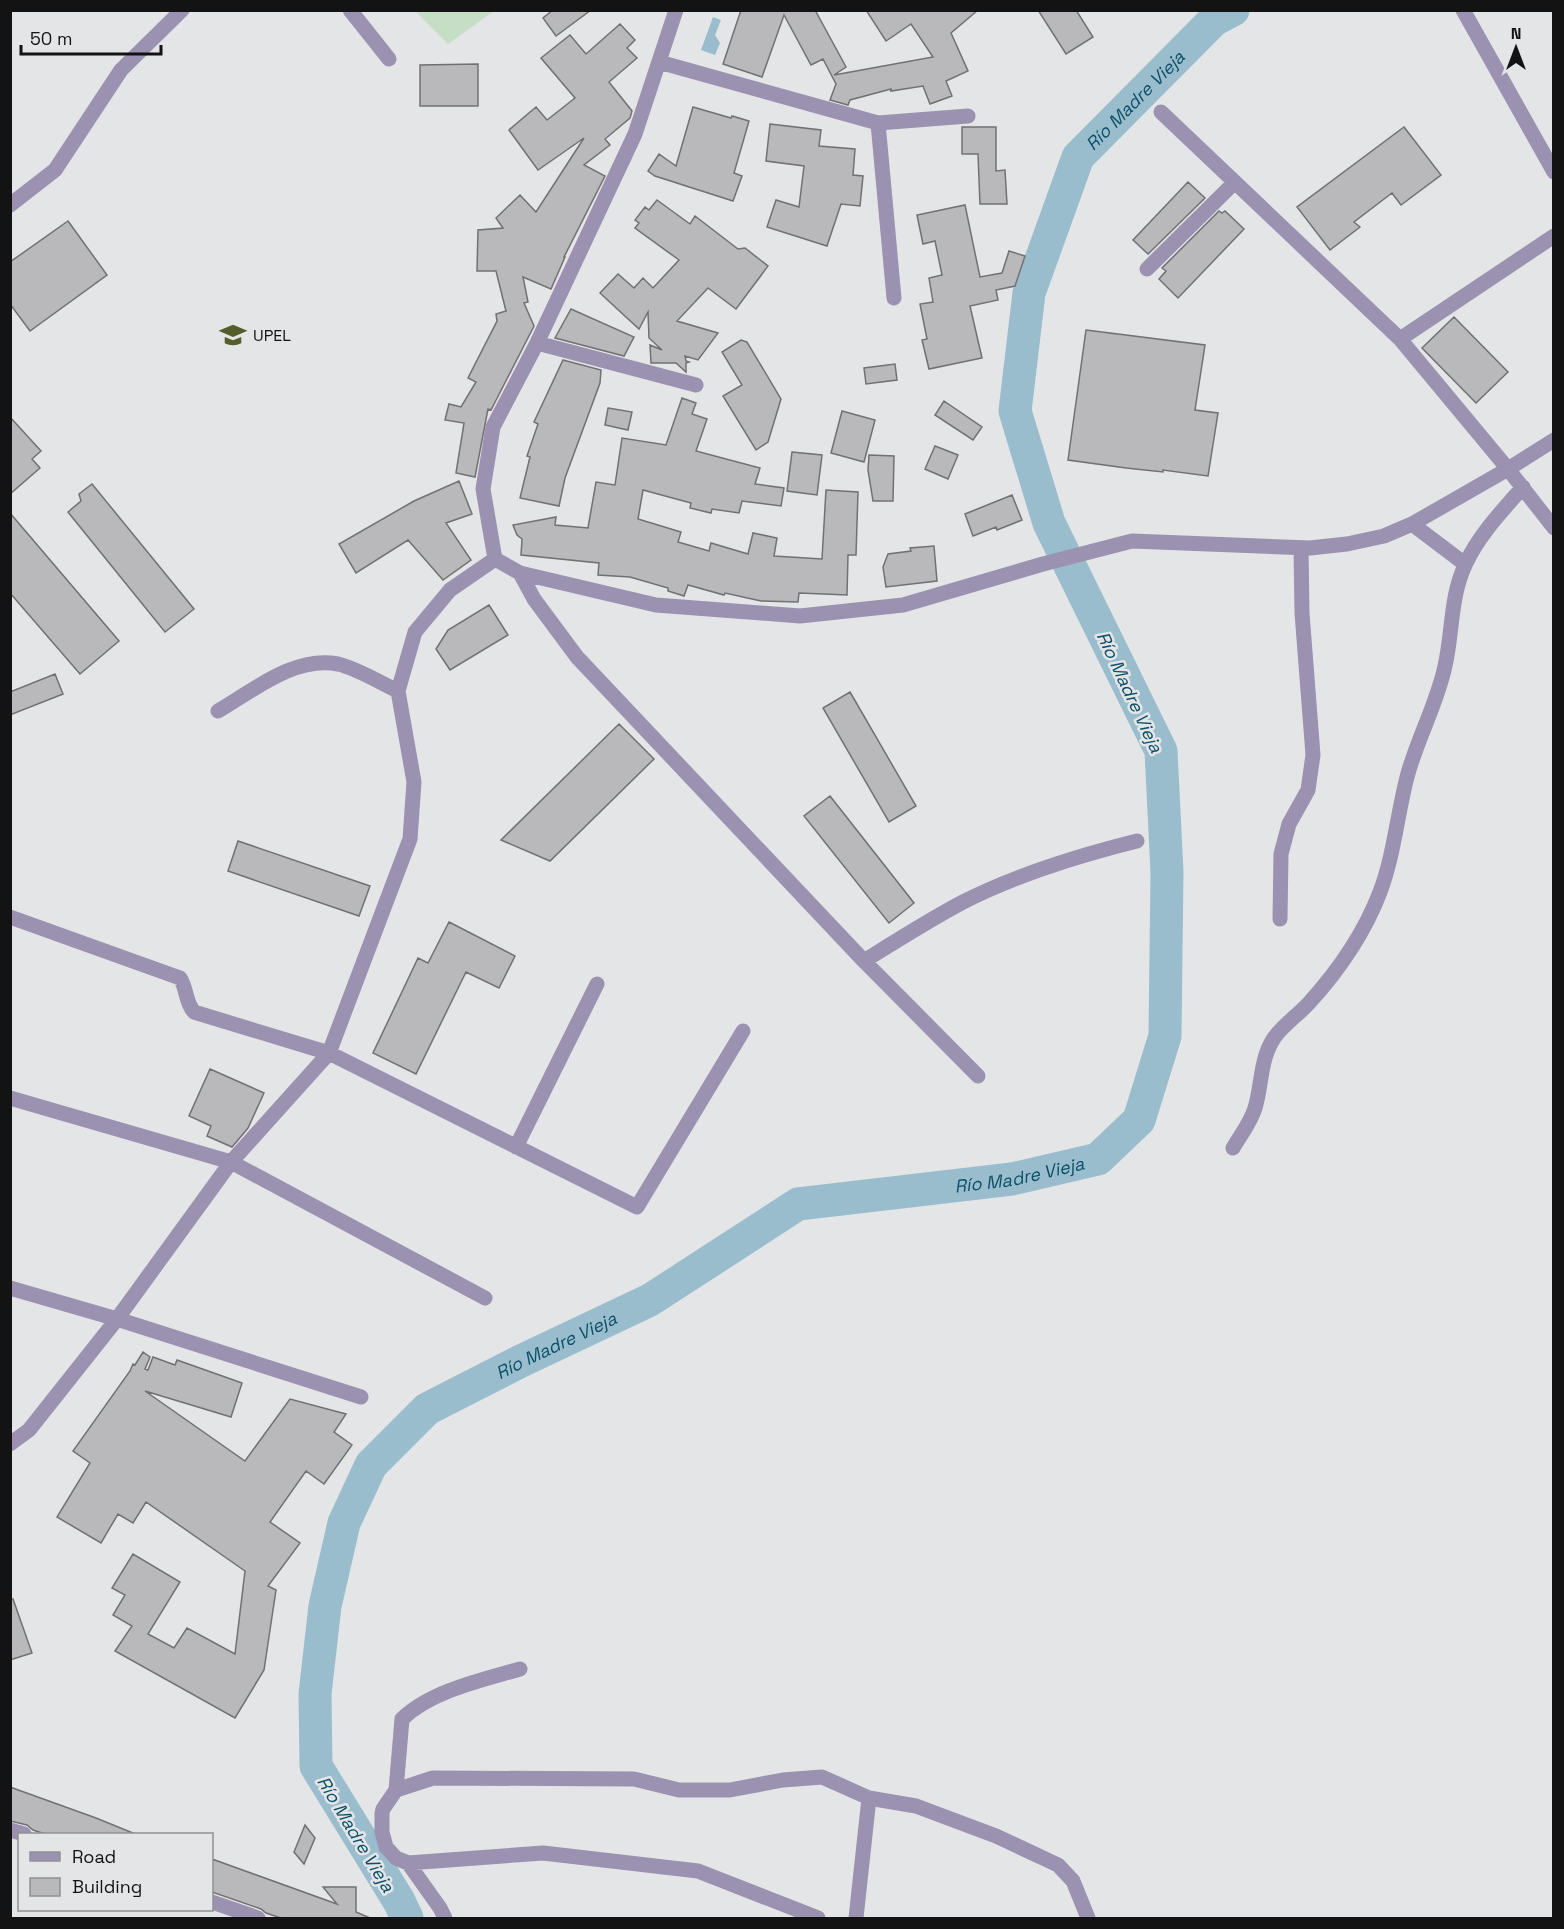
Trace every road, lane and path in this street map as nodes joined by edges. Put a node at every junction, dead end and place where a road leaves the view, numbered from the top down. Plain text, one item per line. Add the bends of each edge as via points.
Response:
1 (182, 10) edge
2 (350, 10) edge
3 (676, 10) edge
4 (1463, 10) edge
5 (389, 59) dead end
6 (659, 62) junction
7 (1161, 112) dead end
8 (969, 116) dead end
9 (878, 123) junction
10 (1554, 172) edge
11 (1235, 182) junction
12 (10, 205) edge
13 (1554, 236) edge
14 (1147, 269) dead end
15 (894, 298) dead end
16 (1400, 339) junction
17 (537, 343) junction
18 (696, 385) dead end
19 (1554, 440) edge
20 (1508, 469) junction
21 (1523, 487) junction
22 (1412, 524) junction
23 (1554, 528) edge
24 (1301, 548) junction
25 (495, 559) junction
26 (1465, 564) junction
27 (520, 573) junction
28 (398, 691) junction
29 (218, 711) dead end
30 (1137, 841) dead end
31 (10, 917) edge
32 (1280, 919) dead end
33 (864, 961) junction
34 (597, 984) dead end
35 (743, 1031) dead end
36 (328, 1053) junction
37 (978, 1076) dead end
38 (10, 1098) edge
39 (516, 1147) junction
40 (1233, 1148) dead end
41 (231, 1162) junction
42 (10, 1288) edge
43 (485, 1298) dead end
44 (117, 1319) junction
45 (361, 1397) dead end
46 (10, 1444) edge
47 (520, 1669) dead end
48 (396, 1790) junction
49 (869, 1798) junction
50 (408, 1863) junction
51 (213, 1902) edge
52 (258, 1918) edge
53 (445, 1918) edge
54 (818, 1918) edge
55 (856, 1918) edge
56 (1088, 1918) edge

1 - 12 street via 120,70 55,170
2 - 5 street
3 - 6 street
4 - 10 street
6 - 9 street
6 - 17 street via 635,134
7 - 11 street
8 - 9 street
9 - 15 street
11 - 14 street
11 - 16 street
13 - 16 street
16 - 20 street
17 - 18 street
17 - 25 street via 493,427 483,489
19 - 20 street
20 - 21 street
20 - 22 street
21 - 23 street
21 - 26 street via 1480,538
22 - 24 street via 1384,536
22 - 26 street
24 - 27 street via 1132,541 903,605 800,616 656,605
24 - 32 street via 1313,755 1308,790 1289,824 1281,854
25 - 27 street
25 - 28 street via 450,590 415,632
26 - 40 street via 1455,596 1442,682 1414,754 1390,863 1379,893 1334,973 1274,1038 1262,1070 1255,1109
27 - 33 street via 534,599 577,657
28 - 29 street via 340,664 311,664 280,675
28 - 36 street via 414,782 410,839
30 - 33 street via 1060,862 1003,884 937,916
31 - 36 street via 180,978 188,1006 194,1012
33 - 37 street
34 - 39 street
35 - 39 street via 637,1208
36 - 39 street
36 - 41 street
38 - 41 street
41 - 43 street
41 - 44 street
42 - 44 street
44 - 45 street
44 - 46 street via 29,1430
47 - 48 street via 460,1686 402,1719
48 - 49 street via 433,1778 634,1779 679,1790 730,1790 822,1777
48 - 50 street via 383,1809 382,1832 386,1847 396,1858
49 - 55 street
49 - 56 street via 916,1806 1058,1865 1073,1881
50 - 53 street
50 - 54 street via 543,1853 698,1870
51 - 52 street

